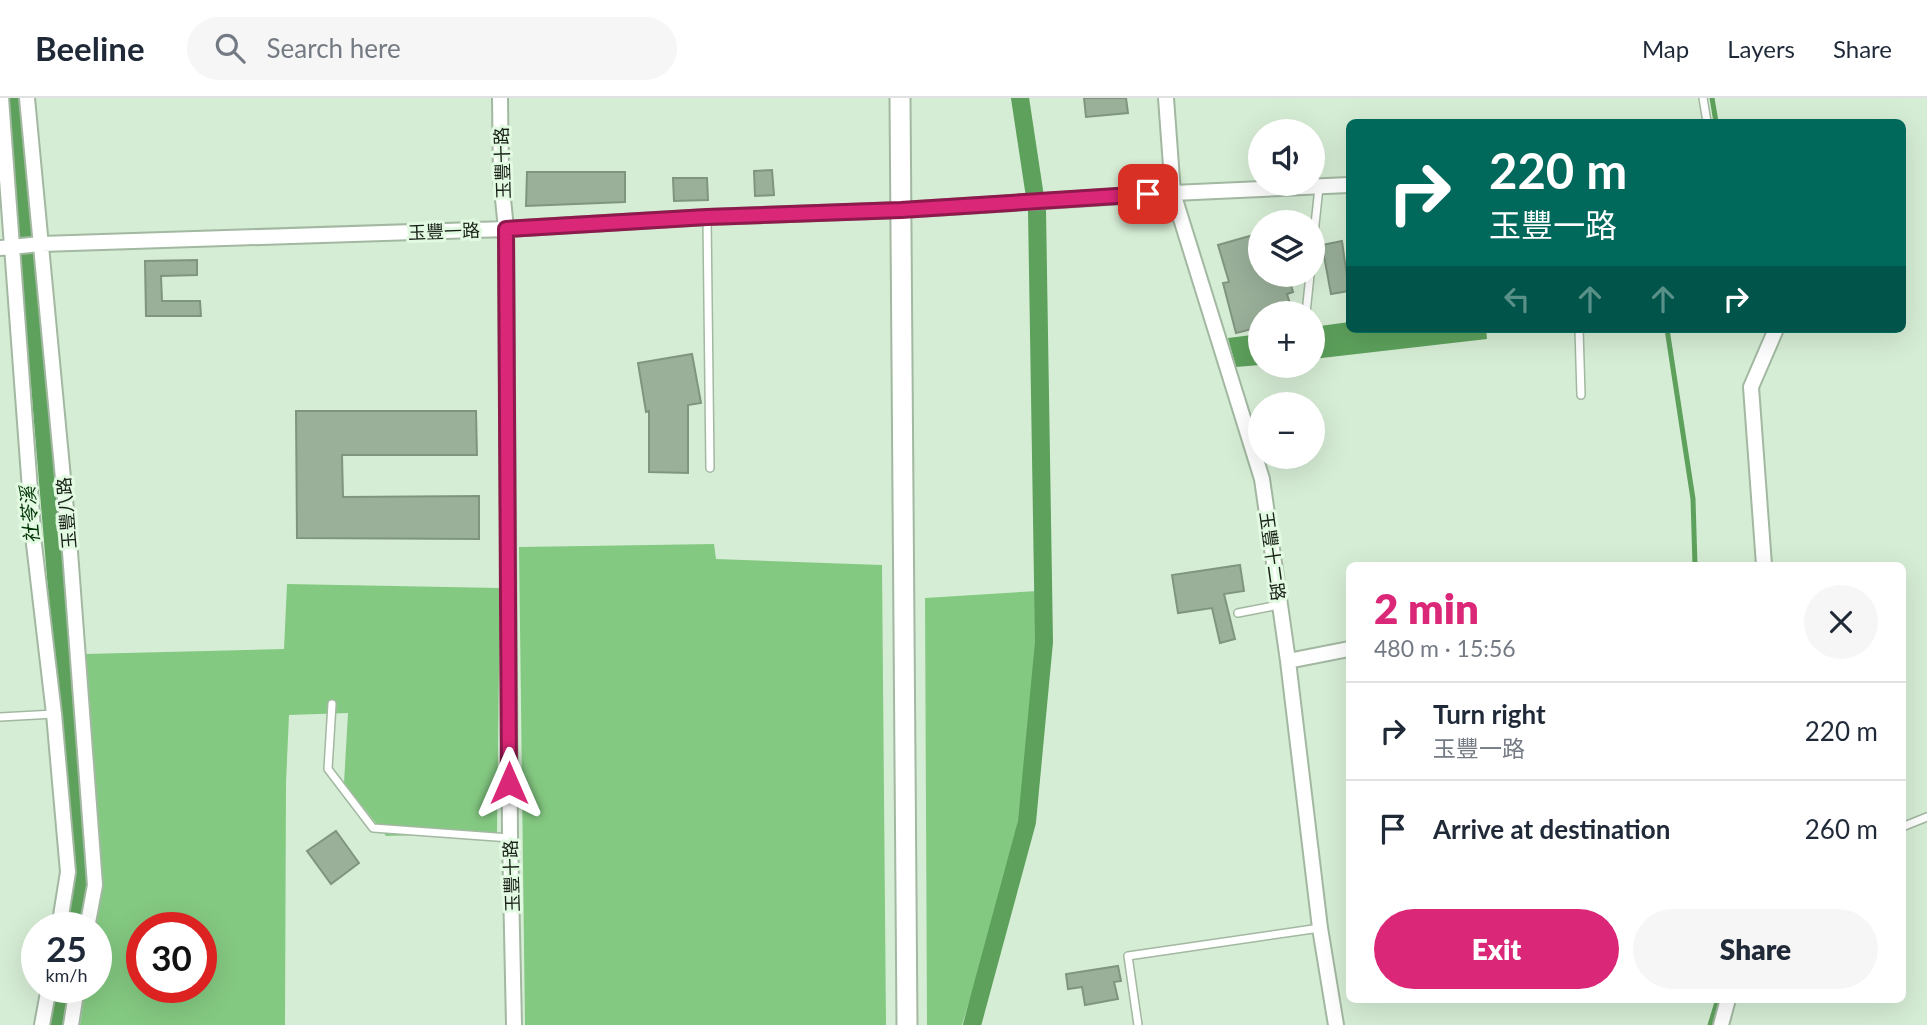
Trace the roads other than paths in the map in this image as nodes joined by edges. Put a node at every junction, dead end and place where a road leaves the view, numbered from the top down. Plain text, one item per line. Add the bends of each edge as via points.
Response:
1 (1, 98) edge
2 (27, 98) edge
3 (500, 98) edge
4 (900, 98) edge
5 (1166, 98) edge
6 (1703, 98) edge
7 (1706, 119) edge
8 (1346, 185) edge
9 (1325, 186) edge
10 (1248, 189) edge
11 (1173, 193) junction
12 (901, 210) junction
13 (707, 217) junction
14 (506, 229) junction
15 (37, 245) junction
16 (10, 247) edge
17 (1579, 333) edge
18 (1774, 333) edge
19 (1581, 395) dead end
20 (710, 468) dead end
21 (1765, 562) edge
22 (1280, 605) junction
23 (1238, 613) dead end
24 (1346, 650) edge
25 (1288, 662) junction
26 (331, 704) dead end
27 (54, 714) junction
28 (0, 717) edge
29 (1927, 817) edge
30 (1906, 825) edge
31 (510, 838) junction
32 (62, 912) edge
33 (91, 912) edge
34 (1320, 928) junction
35 (45, 1003) edge
36 (74, 1003) edge
37 (1727, 1003) edge
38 (42, 1025) edge
39 (71, 1025) edge
40 (514, 1025) edge
41 (907, 1025) edge
42 (1138, 1025) edge
43 (1336, 1025) edge
44 (1721, 1025) edge

1 - 16 street
2 - 15 street, 玉豐八路
3 - 14 street, 玉豐十路
4 - 12 main road
5 - 11 street, 玉豐十二路
6 - 7 lane
8 - 9 street, 玉豐一路
10 - 11 street, 玉豐一路
11 - 12 street, 玉豐一路
11 - 22 street, 玉豐十二路 via 1262,479
12 - 13 street, 玉豐一路
12 - 41 main road
13 - 14 street, 玉豐一路
13 - 20 lane
14 - 15 street, 玉豐一路
14 - 31 street, 玉豐十路
15 - 16 street, 玉豐一路
15 - 33 street, 玉豐八路 via 70,552 95,885
16 - 27 street via 34,544
17 - 19 lane
18 - 21 street via 1751,387
22 - 23 lane
22 - 25 street, 玉豐十二路
24 - 25 street
25 - 34 street, 玉豐十二路
26 - 31 lane via 328,769 373,828
27 - 28 lane
27 - 32 street via 68,872
29 - 30 lane
31 - 40 street, 玉豐十路
34 - 42 lane via 1128,956
34 - 43 street, 玉豐十二路
35 - 38 street
36 - 39 street
37 - 44 street

